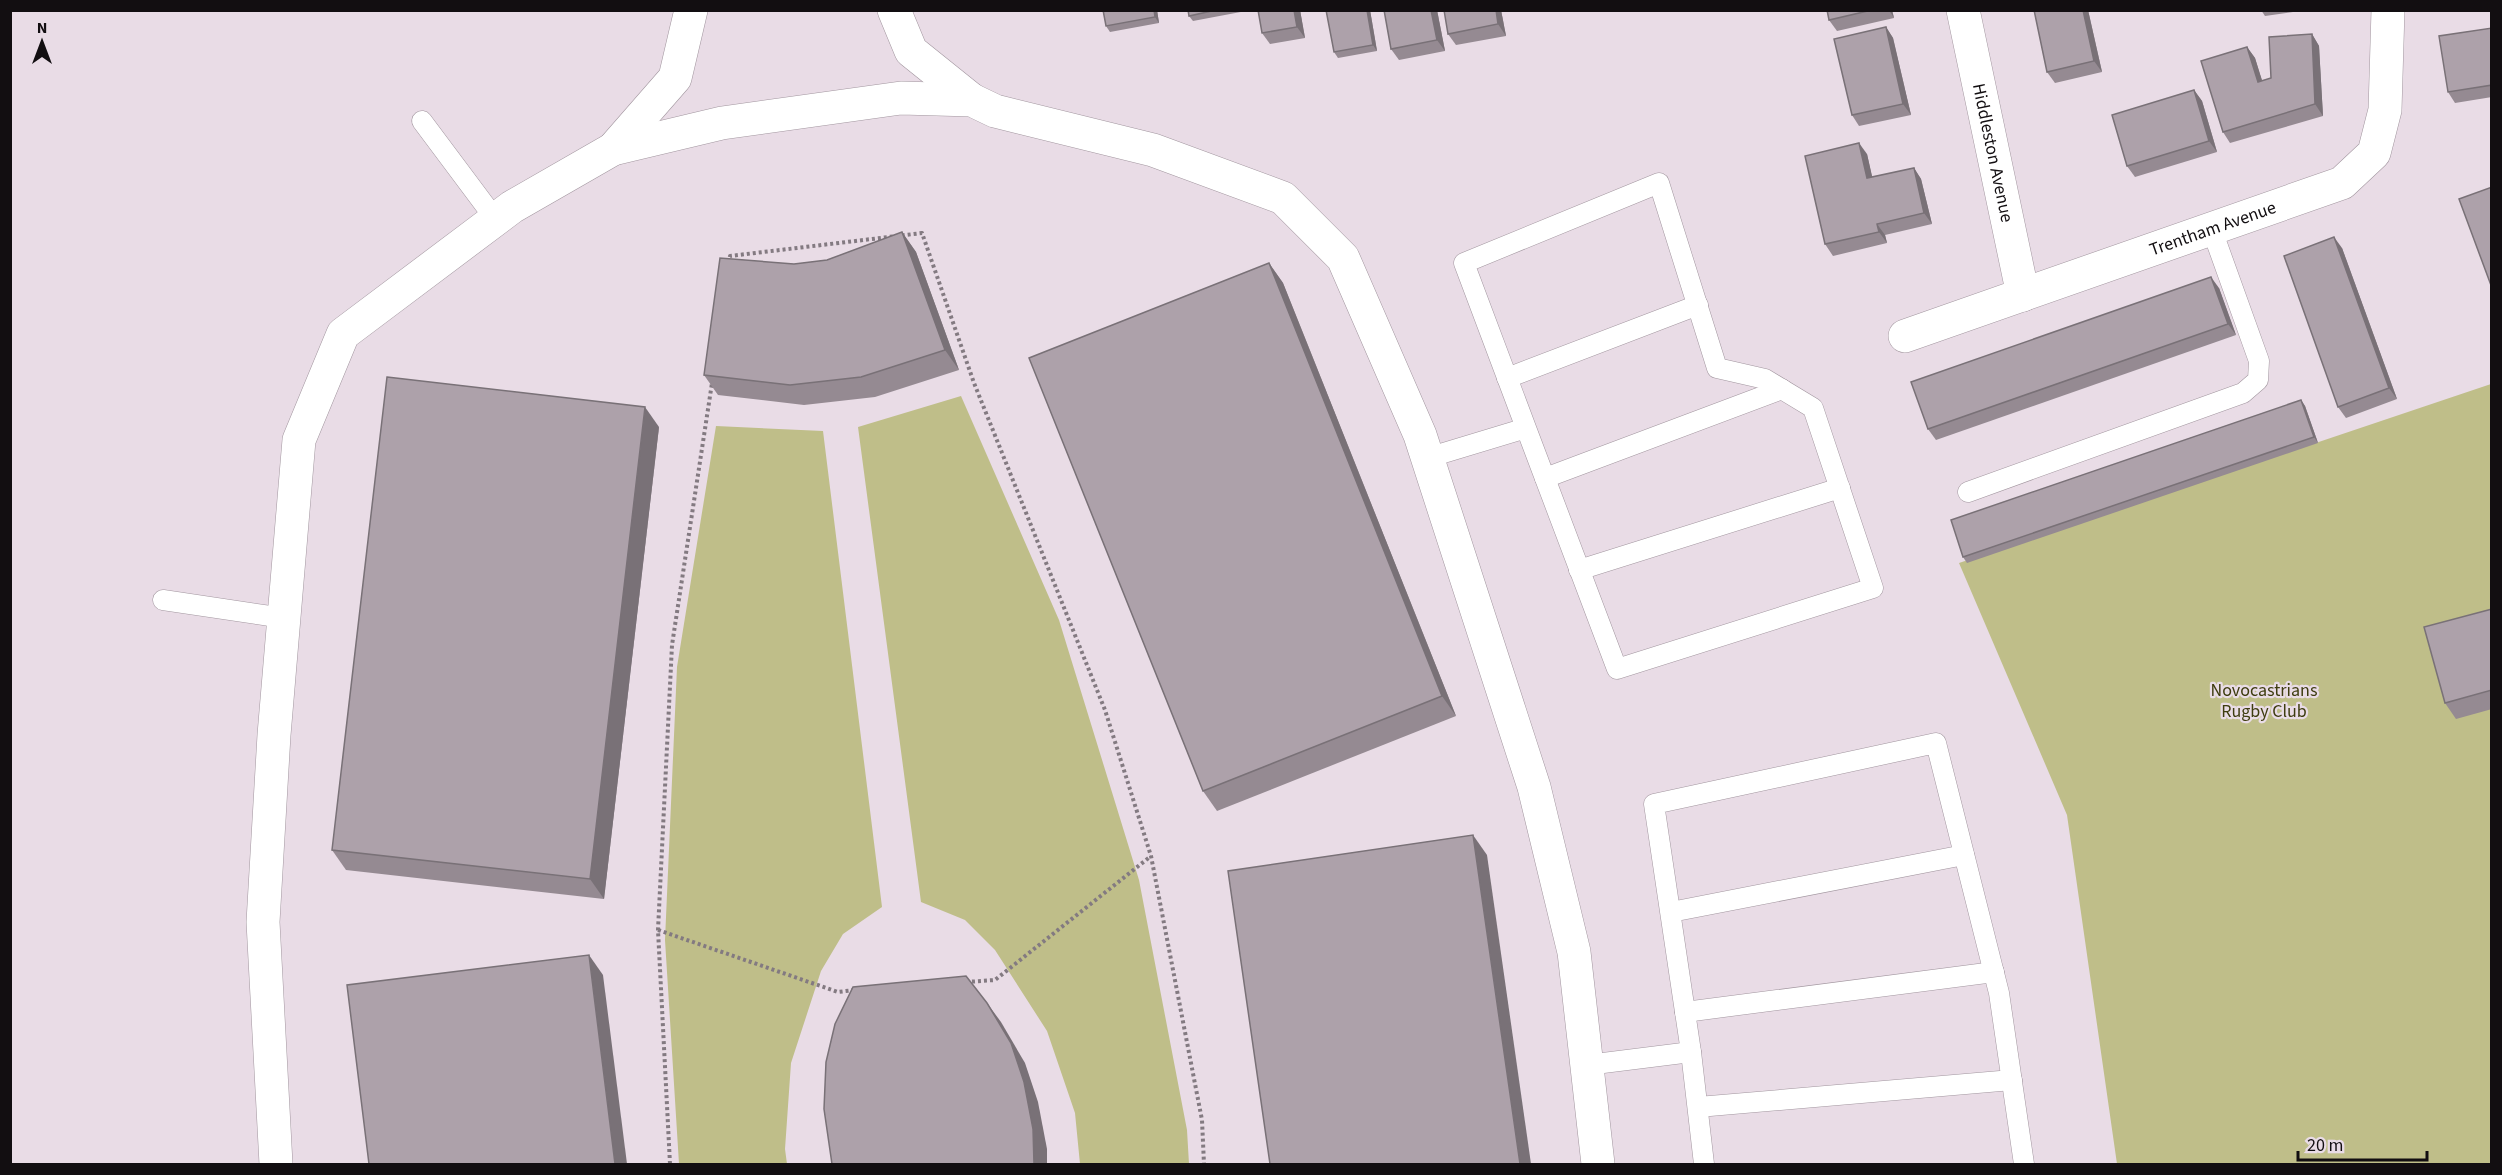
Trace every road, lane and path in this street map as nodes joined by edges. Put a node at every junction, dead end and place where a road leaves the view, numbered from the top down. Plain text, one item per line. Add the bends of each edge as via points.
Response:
1 (691, 10) edge
2 (894, 10) edge
3 (1963, 10) edge
4 (2388, 10) edge
5 (972, 100) junction
6 (422, 121) dead end
7 (613, 149) junction
8 (496, 220) junction
9 (2212, 230) junction
10 (728, 268) edge
11 (2023, 295) junction
12 (1698, 306) junction
13 (1905, 336) dead end
14 (713, 372) edge
15 (1507, 378) junction
16 (1782, 389) junction
17 (1526, 428) junction
18 (1427, 458) junction
19 (1545, 478) junction
20 (1840, 488) junction
21 (1968, 492) dead end
22 (1580, 570) junction
23 (163, 600) dead end
24 (284, 618) junction
25 (1964, 855) junction
26 (1151, 856) junction
27 (1671, 912) junction
28 (658, 930) junction
29 (1994, 972) junction
30 (961, 982) edge
31 (861, 990) edge
32 (1685, 1012) junction
33 (1692, 1052) junction
34 (1587, 1065) junction
35 (2012, 1080) junction
36 (1698, 1107) junction
37 (276, 1164) edge
38 (670, 1164) edge
39 (1204, 1164) edge
40 (1598, 1164) edge
41 (1704, 1164) edge
42 (2024, 1164) edge

1 - 7 street via 675,78
2 - 5 street via 911,51
3 - 11 street, Hiddleston Avenue
4 - 9 street, Trentham Avenue via 2385,110 2374,153 2342,183
5 - 7 street via 901,98 860,103 722,123
5 - 18 street via 995,111 1153,150 1283,198 1343,258
6 - 8 lane
7 - 8 street
8 - 24 street via 343,334 299,440
9 - 11 street, Trentham Avenue
9 - 21 lane via 2259,361 2258,380 2243,393
10 - 26 path via 730,256 922,233 974,383 1105,710
11 - 13 street, Trentham Avenue
12 - 15 lane
12 - 15 lane via 1659,183 1464,263
12 - 16 lane via 1717,368 1765,379
14 - 28 path via 672,645
15 - 17 lane
16 - 19 lane
16 - 20 lane via 1813,408
17 - 18 lane
17 - 19 lane
18 - 34 street via 1534,787 1574,952
19 - 22 lane
20 - 22 lane
20 - 22 lane via 1873,588 1617,669
23 - 24 lane
24 - 37 street via 263,922
25 - 27 lane
25 - 27 lane via 1936,743 1654,804
25 - 29 lane
26 - 30 path via 995,980
26 - 39 path via 1202,1120
27 - 32 lane
28 - 31 path via 838,992
28 - 38 path
29 - 32 lane
29 - 35 lane
32 - 33 lane
33 - 34 lane
33 - 36 lane
34 - 40 street
35 - 36 lane
35 - 42 lane
36 - 41 lane

